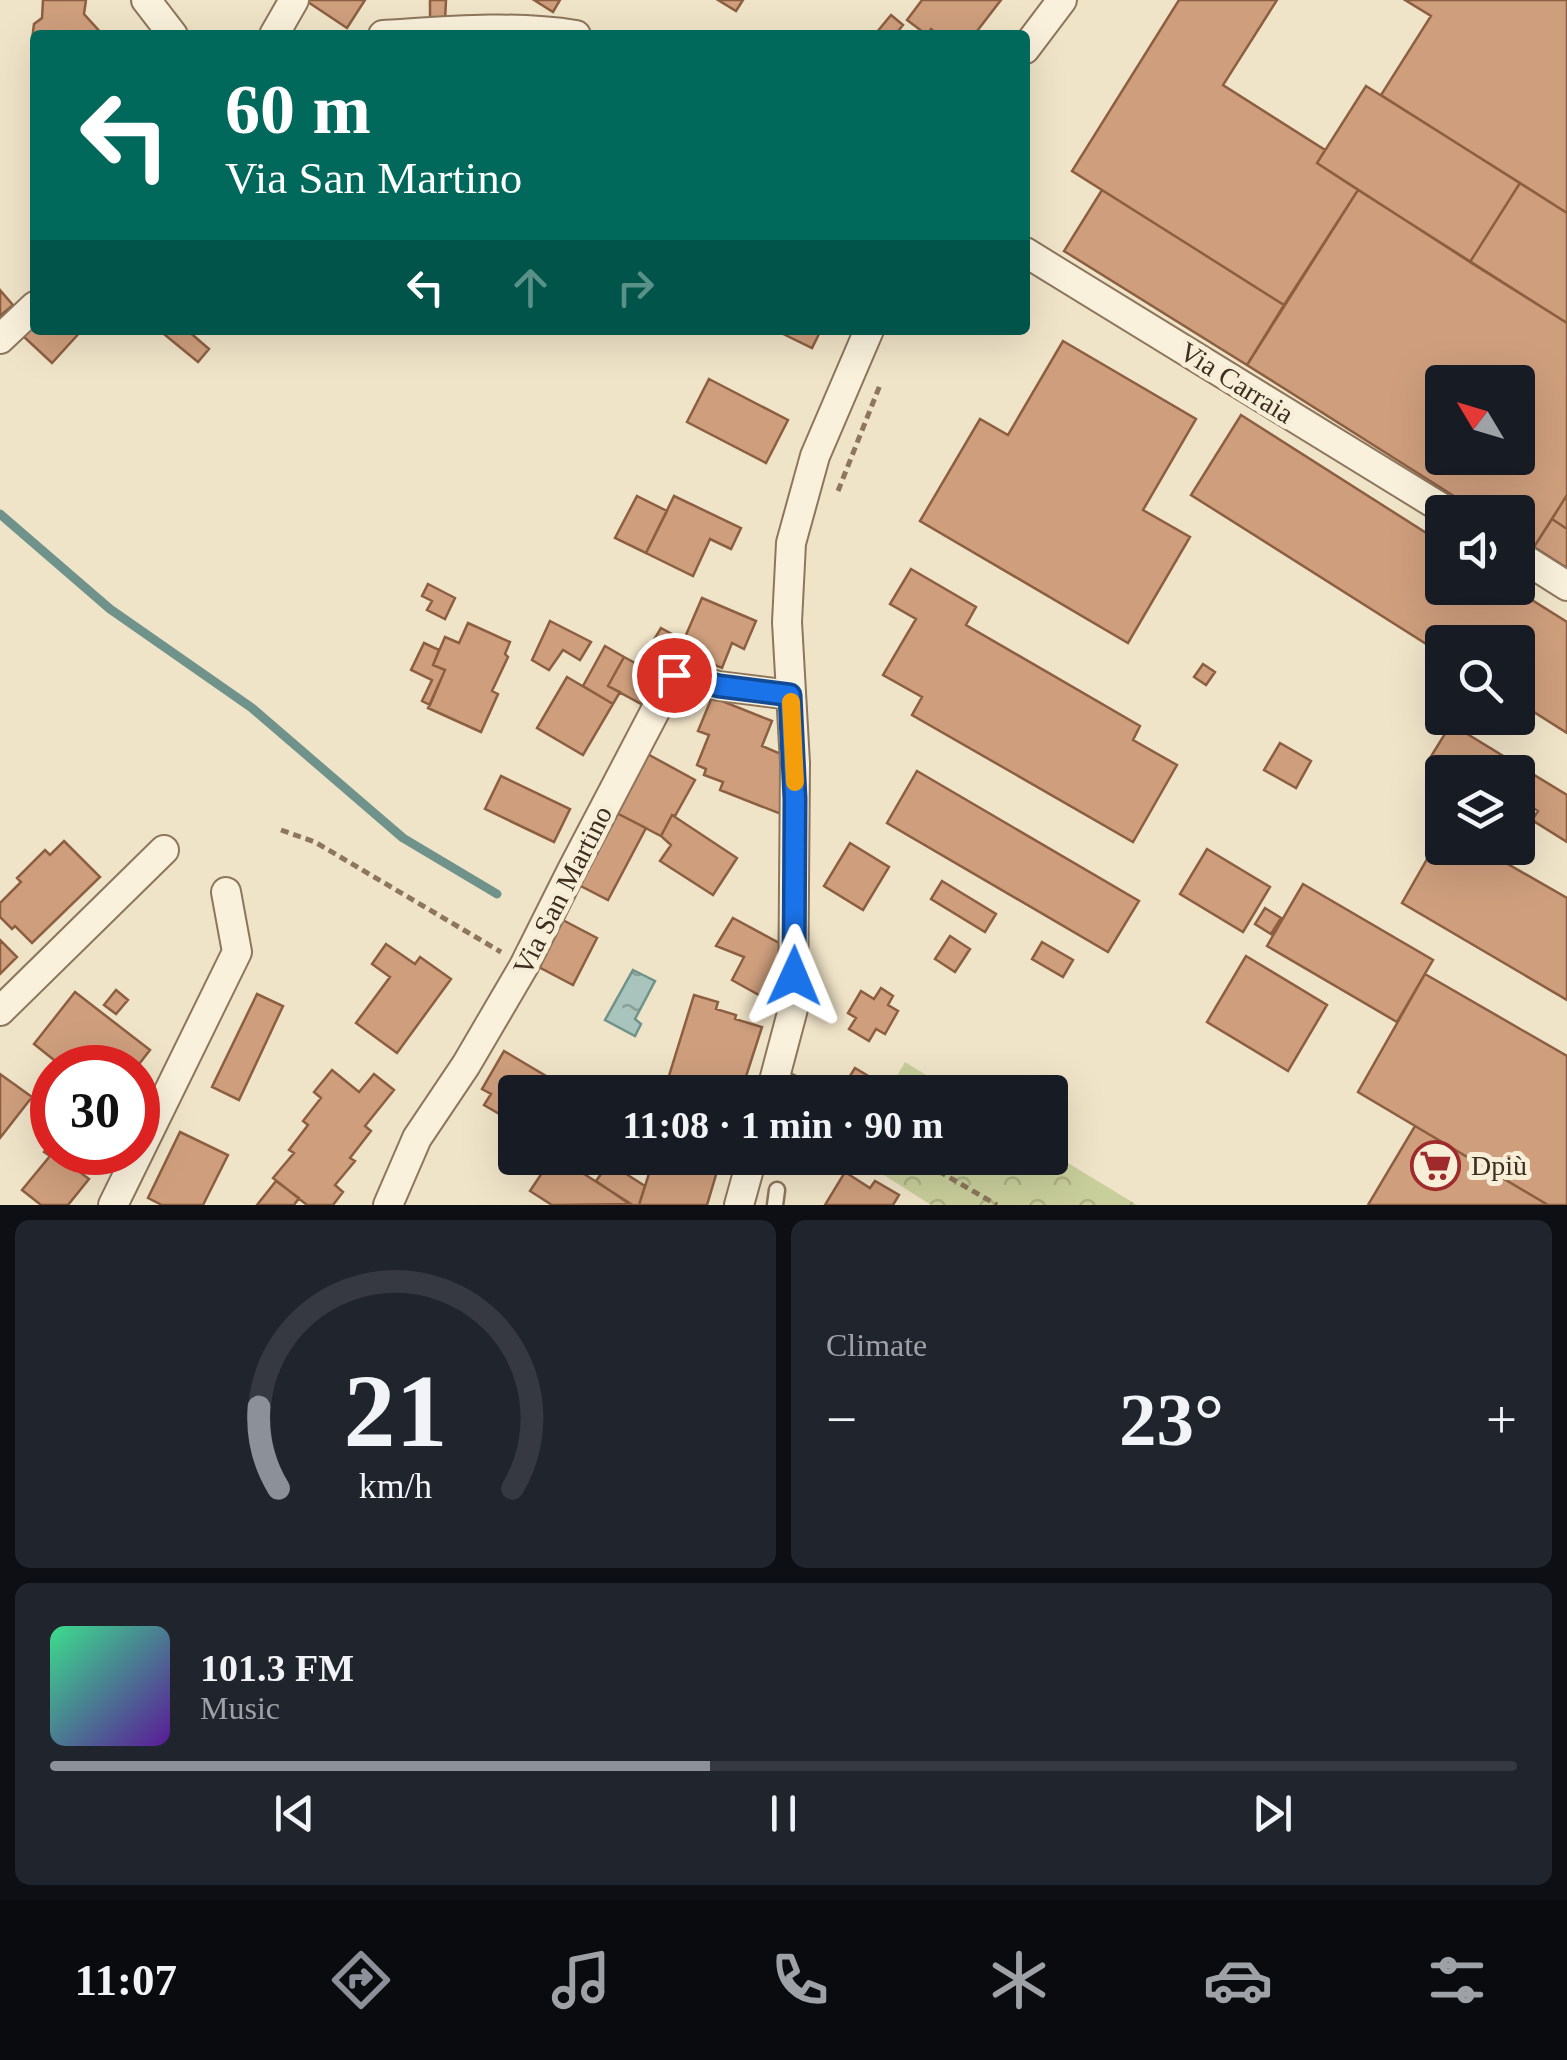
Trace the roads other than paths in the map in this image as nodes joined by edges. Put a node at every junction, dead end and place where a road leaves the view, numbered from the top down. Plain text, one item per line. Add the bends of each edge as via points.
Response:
1 (146, 0) edge
2 (294, 0) edge
3 (1062, 0) edge
4 (169, 30) edge
5 (277, 30) edge
6 (448, 30) edge
7 (545, 30) edge
8 (1030, 43) edge
9 (1030, 255) edge
10 (30, 311) edge
11 (867, 335) edge
12 (0, 339) edge
13 (1425, 498) edge
14 (1535, 566) edge
15 (1567, 586) edge
16 (790, 695) junction
17 (164, 850) dead end
18 (226, 892) dead end
19 (0, 1010) edge
20 (776, 1075) edge
21 (747, 1175) edge
22 (113, 1205) edge
23 (388, 1205) edge
24 (739, 1205) edge

1 - 4 street
2 - 5 street
3 - 8 street
6 - 7 street
9 - 13 street, Via Carraia
10 - 12 street
11 - 16 street via 815,456 791,542
14 - 15 street
16 - 20 street via 793,1009
16 - 23 street, Via San Martino via 674,675 524,966 416,1138
17 - 19 street
18 - 22 street via 238,952
21 - 24 street

